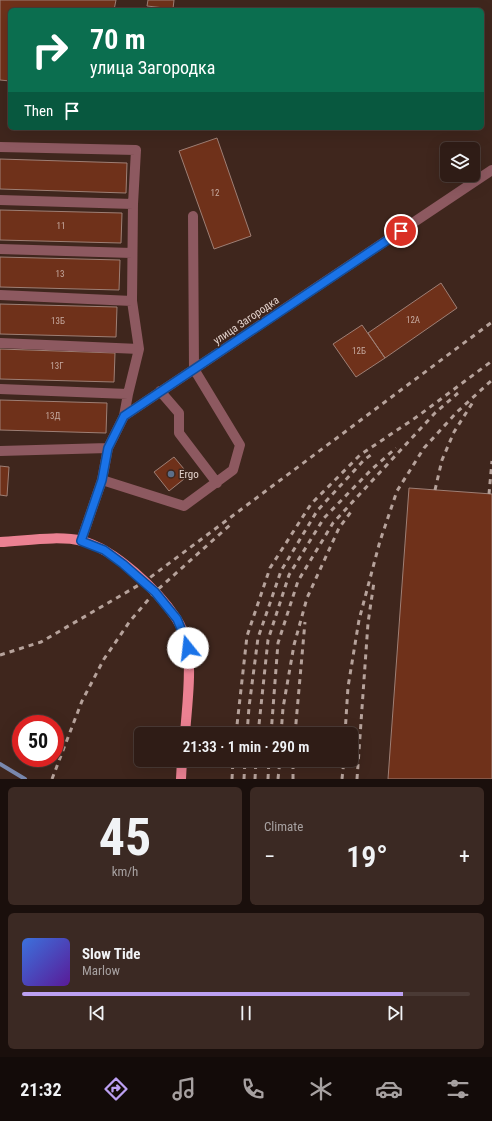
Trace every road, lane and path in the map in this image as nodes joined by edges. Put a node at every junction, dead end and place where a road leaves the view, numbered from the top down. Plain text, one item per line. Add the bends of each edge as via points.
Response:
1 (0, 147) edge
2 (492, 170) edge
3 (0, 200) edge
4 (133, 204) junction
5 (193, 216) dead end
6 (0, 249) edge
7 (132, 253) junction
8 (0, 295) edge
9 (132, 301) junction
10 (0, 343) edge
11 (139, 349) junction
12 (194, 369) junction
13 (0, 389) edge
14 (160, 391) junction
15 (128, 394) junction
16 (124, 416) junction
17 (108, 448) junction
18 (0, 450) edge
19 (102, 480) junction
20 (217, 483) junction
21 (81, 541) junction
22 (0, 542) edge
23 (185, 727) edge
24 (182, 767) edge
25 (181, 779) edge

1 - 4 street via 136,150
2 - 12 street, улица Загородка
3 - 4 street
4 - 7 street
5 - 12 street
6 - 7 street
7 - 9 street
8 - 9 street
9 - 11 street
10 - 11 street
11 - 15 street
12 - 14 street, улица Загородка
12 - 20 street via 240,445 233,470
13 - 15 street
14 - 16 street, улица Загородка
14 - 20 street via 179,413 179,433
15 - 16 street
16 - 17 street, улица Загородка
17 - 18 street
17 - 19 street, улица Загородка
19 - 20 street via 184,506
19 - 21 street, улица Загородка
21 - 22 main road via 40,539
21 - 23 main road via 104,550 123,564 155,592 177,619 188,648 189,675
24 - 25 main road

